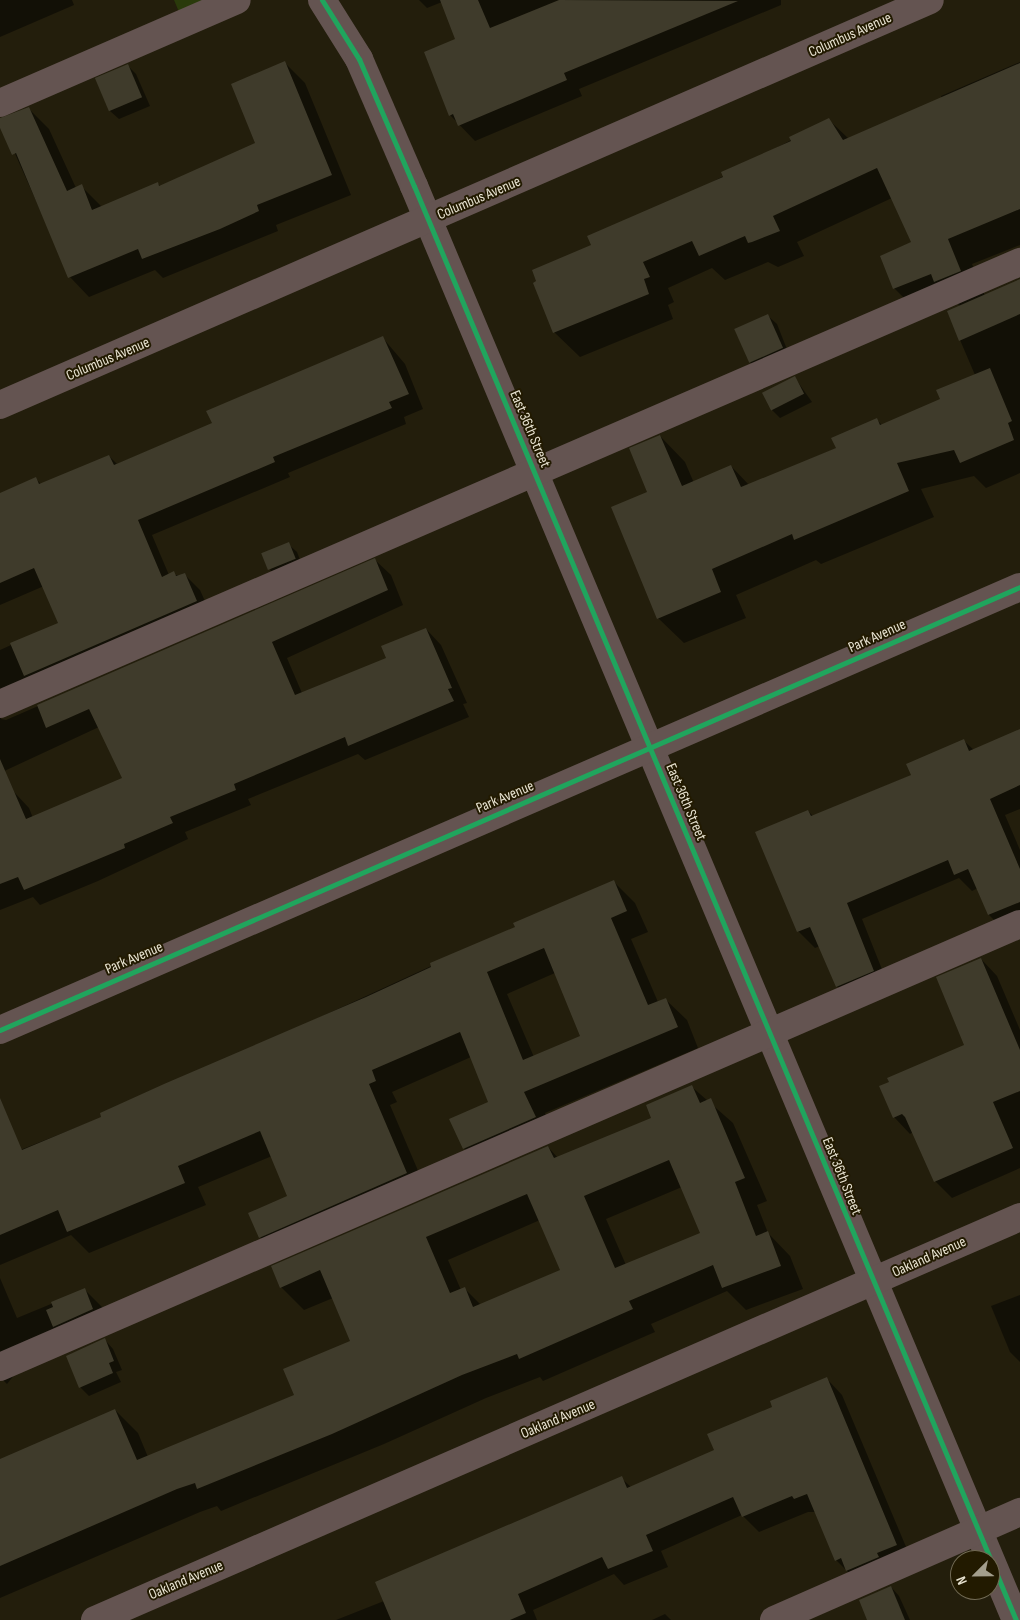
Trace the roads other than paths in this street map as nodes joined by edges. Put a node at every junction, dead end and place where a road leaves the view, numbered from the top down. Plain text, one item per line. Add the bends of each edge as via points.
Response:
1 (237, 0) edge
2 (322, 0) edge
3 (346, 0) edge
4 (930, 0) edge
5 (359, 59) junction
6 (0, 103) edge
7 (428, 220) junction
8 (1020, 262) edge
9 (0, 405) edge
10 (534, 471) junction
11 (1020, 587) edge
12 (0, 704) edge
13 (650, 748) junction
14 (1020, 924) edge
15 (0, 1030) edge
16 (769, 1034) junction
17 (1020, 1217) edge
18 (872, 1282) junction
19 (0, 1367) edge
20 (1020, 1512) edge
21 (978, 1530) junction
22 (95, 1620) edge
23 (774, 1620) edge
24 (1016, 1620) edge

1 - 6 street
2 - 5 street, East 36th Street
3 - 5 street, East 36th Street
4 - 7 street, Columbus Avenue
5 - 7 street, East 36th Street
7 - 9 street, Columbus Avenue
7 - 10 street, East 36th Street
8 - 10 street
10 - 12 street
10 - 13 street, East 36th Street
11 - 13 street, Park Avenue
13 - 15 street, Park Avenue
13 - 16 street, East 36th Street
14 - 16 street
16 - 18 street, East 36th Street
16 - 19 street
17 - 18 street, Oakland Avenue
18 - 21 street, East 36th Street
18 - 22 street, Oakland Avenue
20 - 21 street
21 - 23 street
21 - 24 street, East 36th Street

